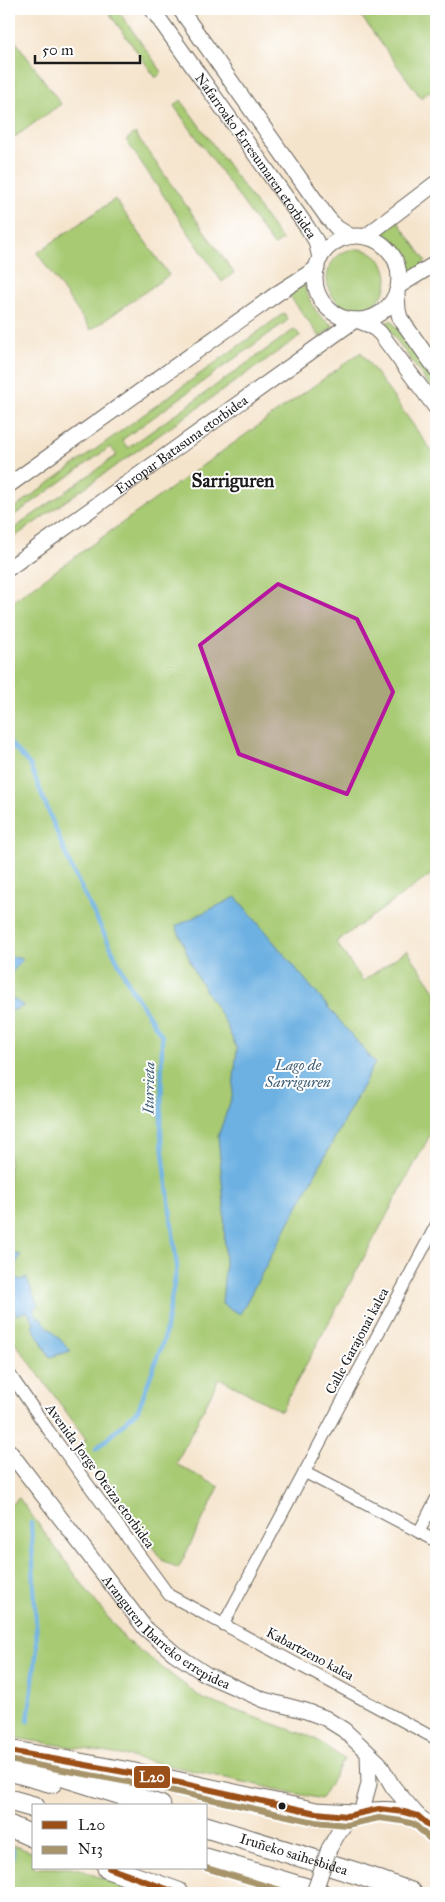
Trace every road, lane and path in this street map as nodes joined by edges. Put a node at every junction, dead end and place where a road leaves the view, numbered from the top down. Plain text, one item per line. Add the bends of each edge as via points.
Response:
1 (152, 9) edge
2 (180, 9) edge
3 (436, 183) edge
4 (357, 236) junction
5 (436, 262) edge
6 (318, 263) junction
7 (398, 290) junction
8 (357, 321) junction
9 (436, 369) edge
10 (436, 408) edge
11 (9, 485) edge
12 (9, 568) edge
13 (436, 1225) edge
14 (9, 1373) edge
15 (9, 1452) edge
16 (304, 1472) junction
17 (436, 1499) edge
18 (419, 1532) junction
19 (436, 1542) edge
20 (169, 1595) joint
21 (223, 1625) junction
22 (436, 1739) edge
23 (9, 1751) edge
24 (368, 1754) junction
25 (9, 1760) edge
26 (9, 1770) edge
27 (9, 1800) edge
28 (127, 1804) edge
29 (154, 1804) edge
30 (32, 1806) edge
31 (358, 1814) junction
32 (418, 1816) junction
33 (208, 1825) edge
34 (9, 1826) edge
35 (208, 1829) edge
36 (435, 1833) edge
37 (32, 1836) edge
38 (238, 1837) junction
39 (208, 1860) edge
40 (114, 1870) edge
41 (178, 1893) edge
42 (314, 1893) edge
43 (320, 1893) edge
44 (410, 1893) edge

1 - 6 street, Nafarroako Erresumaren etorbidea via 310,231 316,241
2 - 4 street, Nafarroako Erresumaren etorbidea via 327,217 336,228
3 - 4 street
4 - 6 street, Nafarroako Erresumaren etorbidea via 334,243
4 - 7 street, Nafarroako Erresumaren etorbidea via 379,242 394,255 400,273
5 - 7 street
6 - 8 street, Nafarroako Erresumaren etorbidea via 316,288 324,305 338,316
6 - 11 street
7 - 8 street via 392,304 382,313
7 - 9 street, Nafarroako Erresumaren etorbidea via 400,318
8 - 10 street, Nafarroako Erresumaren etorbidea via 372,326 380,333
8 - 12 street, Europar Batasuna etorbidea
13 - 16 street, Calle Garajonai kalea
14 - 20 street, Avenida Jorge Oteiza etorbidea
15 - 24 street, Aranguren Ibarreko errepidea via 145,1628 174,1653 207,1675 264,1700 326,1718 344,1730
16 - 18 street
16 - 21 street, Calle Garajonai kalea
17 - 18 street
18 - 19 street
20 - 21 street, Kabartzeno kalea
21 - 22 street, Kabartzeno kalea
23 - 31 highway via 148,1776 316,1813
24 - 31 street via 369,1784
24 - 32 street, Aranguren Ibarreko errepidea via 379,1763
25 - 29 highway
26 - 28 highway
27 - 30 highway
31 - 32 street via 379,1809
31 - 42 street, bridge via 342,1827 329,1849
32 - 36 street, Aranguren Ibarreko errepidea
33 - 38 highway
34 - 37 highway
35 - 38 highway, Iruñeko saihesbidea
38 - 44 highway, Iruñeko saihesbidea
39 - 43 highway
40 - 41 highway

